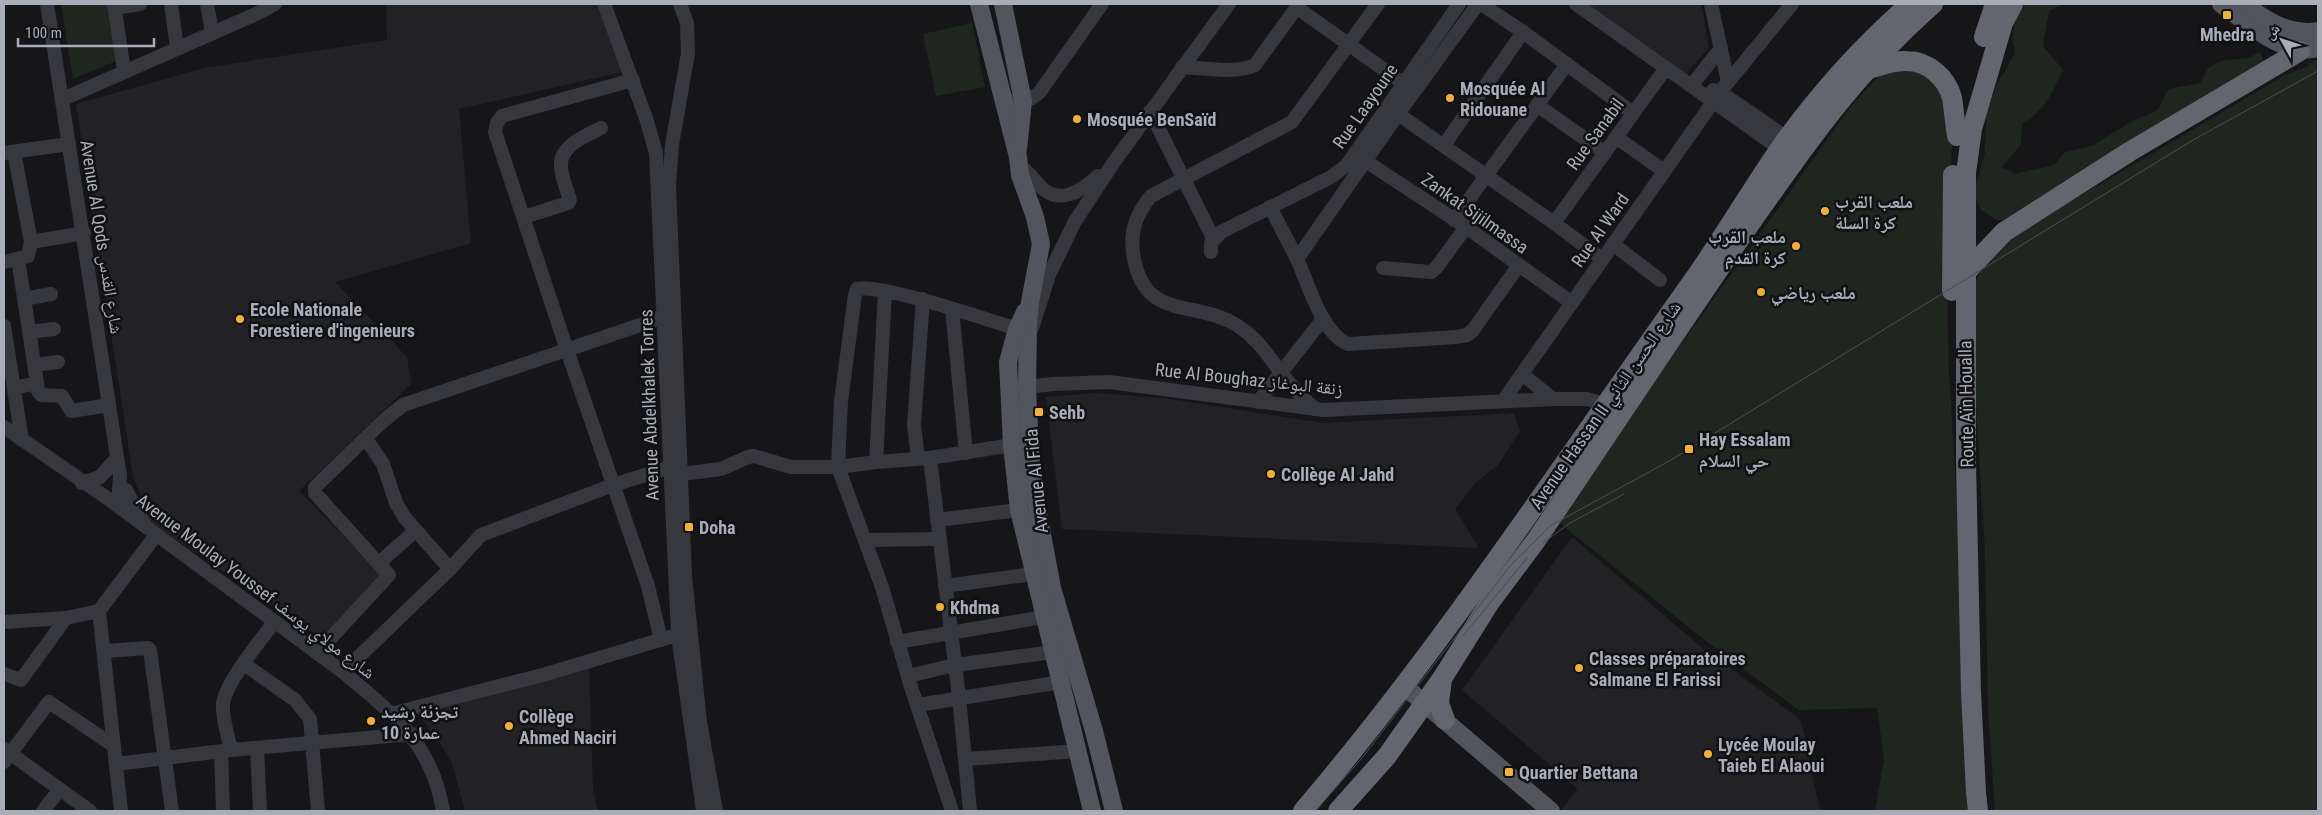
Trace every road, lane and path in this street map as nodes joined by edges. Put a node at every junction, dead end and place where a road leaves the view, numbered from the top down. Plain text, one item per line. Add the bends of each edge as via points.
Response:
1 (48, 4) edge
2 (140, 4) edge
3 (171, 4) edge
4 (207, 4) edge
5 (274, 4) edge
6 (604, 4) edge
7 (680, 4) edge
8 (979, 4) edge
9 (1003, 4) edge
10 (1102, 4) edge
11 (1229, 4) edge
12 (1378, 4) edge
13 (1459, 4) edge
14 (1480, 4) edge
15 (1576, 4) edge
16 (1711, 4) edge
17 (1792, 4) edge
18 (1910, 4) edge
19 (1933, 4) edge
20 (1996, 4) edge
21 (2013, 4) edge
22 (2221, 4) edge
23 (2243, 4) edge
24 (1298, 5) edge
25 (115, 6) edge
26 (1523, 32) junction
27 (212, 33) junction
28 (2310, 41) edge
29 (1350, 44) junction
30 (177, 48) junction
31 (1720, 48) junction
32 (1567, 64) junction
33 (1182, 67) junction
34 (1666, 68) junction
35 (124, 71) junction
36 (1864, 71) junction
37 (633, 80) junction
38 (1409, 87) junction
39 (1711, 91) junction
40 (63, 100) junction
41 (1024, 101) junction
42 (1002, 102) junction
43 (1537, 105) junction
44 (1150, 111) junction
45 (1633, 113) junction
46 (1398, 114) junction
47 (601, 128) dead end
48 (1616, 136) junction
49 (1957, 136) junction
50 (69, 144) junction
51 (1444, 145) junction
52 (1791, 149) junction
53 (9, 153) edge
54 (1605, 153) junction
55 (1361, 157) junction
56 (1018, 160) junction
57 (1114, 162) junction
58 (1664, 171) junction
59 (1487, 175) junction
60 (1184, 179) junction
61 (1270, 207) junction
62 (524, 217) junction
63 (1554, 222) junction
64 (1460, 224) junction
65 (84, 233) junction
66 (1213, 238) junction
67 (31, 242) junction
68 (1613, 244) junction
69 (1211, 252) dead end
70 (18, 259) junction
71 (1602, 259) junction
72 (1297, 260) junction
73 (4, 262) edge
74 (1518, 265) junction
75 (1383, 268) dead end
76 (1966, 272) junction
77 (1660, 280) dead end
78 (885, 291) junction
79 (51, 294) dead end
80 (24, 298) junction
81 (923, 299) junction
82 (1572, 303) junction
83 (952, 309) junction
84 (664, 317) junction
85 (1323, 319) junction
86 (4, 326) edge
87 (54, 329) dead end
88 (29, 332) junction
89 (1020, 336) junction
90 (567, 350) junction
91 (58, 362) dead end
92 (34, 365) junction
93 (1281, 371) junction
94 (1522, 374) junction
95 (37, 383) junction
96 (14, 388) junction
97 (1027, 388) junction
98 (1009, 389) junction
99 (1553, 399) junction
100 (1503, 401) junction
101 (1258, 402) junction
102 (1605, 404) junction
103 (109, 405) junction
104 (1315, 409) junction
105 (4, 427) edge
106 (366, 439) junction
107 (22, 440) junction
108 (1012, 445) junction
109 (966, 453) junction
110 (118, 458) junction
111 (924, 458) junction
112 (876, 462) junction
113 (838, 467) junction
114 (676, 470) junction
115 (120, 476) junction
116 (82, 483) junction
117 (613, 485) junction
118 (126, 490) junction
119 (118, 506) junction
120 (1019, 510) junction
121 (129, 515) junction
122 (937, 520) junction
123 (415, 531) junction
124 (152, 532) junction
125 (940, 539) junction
126 (866, 540) junction
127 (379, 563) junction
128 (450, 569) junction
129 (1033, 574) junction
130 (945, 586) junction
131 (99, 611) junction
132 (1043, 616) junction
133 (66, 618) junction
134 (4, 622) edge
135 (274, 622) junction
136 (952, 631) junction
137 (678, 635) junction
138 (661, 640) junction
139 (897, 642) junction
140 (105, 651) junction
141 (1052, 652) junction
142 (317, 653) junction
143 (244, 664) junction
144 (955, 665) junction
145 (343, 672) junction
146 (4, 674) edge
147 (908, 676) junction
148 (1443, 677) junction
149 (1061, 682) junction
150 (1401, 690) junction
151 (960, 697) junction
152 (918, 705) junction
153 (1422, 706) junction
154 (391, 714) junction
155 (1445, 720) junction
156 (1094, 731) junction
157 (412, 734) junction
158 (312, 743) junction
159 (1076, 744) junction
160 (114, 746) junction
161 (257, 748) junction
162 (226, 751) junction
163 (6, 754) edge
164 (164, 757) junction
165 (966, 759) junction
166 (116, 764) junction
167 (60, 789) junction
168 (44, 811) edge
169 (90, 811) edge
170 (121, 811) edge
171 (172, 811) edge
172 (223, 811) edge
173 (260, 811) edge
174 (318, 811) edge
175 (444, 811) edge
176 (703, 811) edge
177 (716, 811) edge
178 (952, 811) edge
179 (970, 811) edge
180 (1092, 811) edge
181 (1114, 811) edge
182 (1303, 811) edge
183 (1338, 811) edge
184 (1539, 811) edge
185 (1551, 811) edge
186 (1965, 811) edge
187 (1978, 811) edge

1 - 40 street, Avenue Al Qods شارع القدس
2 - 25 street
3 - 30 street
4 - 27 street
5 - 27 street
6 - 37 street, Avenue Abdelkhalek Torres
7 - 114 street, Avenue Abdelkhalek Torres via 687,23 688,53 672,145 669,186
8 - 42 main road, Avenue Al Fida
9 - 41 main road
10 - 41 street via 1043,89
11 - 33 street
12 - 29 street
13 - 38 street, Rue Laayoune
14 - 26 street
14 - 38 street
15 - 34 street
16 - 31 street
17 - 39 street, Rue Al Ward
18 - 52 highway, Avenue Hassan II شارع الحسن الثاني via 1838,76
19 - 36 highway, Avenue Hassan II شارع الحسن الثاني
20 - 49 highway, Route Aïn Houalla
21 - 76 highway, Route Aïn Houalla via 2003,23 1972,129 1966,173
22 - 28 main road via 2281,44
23 - 28 main road
24 - 29 street
24 - 33 street via 1252,67
25 - 35 street
26 - 32 street
26 - 51 street
27 - 30 street
28 - 76 highway via 2004,232
29 - 38 street
29 - 60 street via 1292,122
30 - 35 street
31 - 39 street
31 - 39 street
32 - 43 street
32 - 45 street
33 - 44 street
34 - 39 street
34 - 45 street, Rue Sanabil
35 - 40 street
36 - 49 highway via 1909,60 1935,71 1947,84 1952,97
36 - 52 highway, Avenue Hassan II شارع الحسن الثاني
37 - 62 street via 502,116 495,132
37 - 84 street, Avenue Abdelkhalek Torres via 656,153
38 - 46 street
38 - 55 street, Rue Laayoune
39 - 52 street
39 - 58 street, Rue Al Ward
40 - 50 street, Avenue Al Qods شارع القدس
41 - 42 street
41 - 56 main road
42 - 56 main road, Avenue Al Fida
43 - 54 street
43 - 59 street
44 - 57 street
44 - 60 street
45 - 48 street, Rue Sanabil
46 - 51 street
46 - 55 street
47 - 62 street via 576,141 562,160 568,203
48 - 54 street, Rue Sanabil
48 - 58 street
49 - 186 highway, Route Aïn Houalla via 1952,202 1953,376 1960,749
50 - 53 street
50 - 65 street, Avenue Al Qods شارع القدس
51 - 59 street
52 - 102 highway, Avenue Hassan II شارع الحسن الثاني
52 - 148 highway, Avenue Hassan II شارع الحسن الثاني via 1537,539 1490,602
53 - 67 street
54 - 63 street, Rue Sanabil
55 - 61 street, Rue Laayoune via 1330,177
55 - 64 street, Zankat Sijilmassa
55 - 72 street
56 - 57 street via 1048,193 1064,197 1081,190
56 - 89 main road, Avenue Al Fida via 1041,244
57 - 89 street, Avenue Al Fida via 1074,223
58 - 68 street, Rue Al Ward
59 - 63 street
59 - 64 street
60 - 66 street
60 - 93 street via 1151,196 1138,212 1131,241 1135,265 1144,286 1164,303 1237,326 1268,353
61 - 66 street, Rue Laayoune
61 - 72 street
62 - 90 street
63 - 71 street
64 - 74 street, Zankat Sijilmassa
64 - 75 street via 1431,272
65 - 67 street
65 - 103 street, Avenue Al Qods شارع القدس
66 - 69 street
67 - 70 street via 29,255
68 - 71 street, Rue Al Ward
68 - 77 street
70 - 73 street
70 - 80 street
71 - 82 street, Rue Al Ward
72 - 85 street
74 - 82 street, Zankat Sijilmassa
74 - 85 street via 1473,330 1464,336 1352,345 1340,341
76 - 187 highway, Route Aïn Houalla via 1971,682
78 - 81 street
78 - 112 street
78 - 113 street via 864,288 857,289 855,295 841,401
79 - 80 street
80 - 88 street
81 - 83 street
81 - 111 street via 914,425
82 - 94 street, Rue Al Ward
83 - 89 street
83 - 109 street
84 - 90 street
84 - 114 street, Avenue Abdelkhalek Torres
85 - 93 street
86 - 96 street
87 - 88 street
88 - 92 street
89 - 97 main road, Avenue Al Fida
89 - 98 main road, Avenue Al Fida via 1008,362
90 - 106 street via 403,406
90 - 117 street
91 - 92 street
92 - 95 street
93 - 101 street
93 - 104 street via 1290,385
94 - 99 street
94 - 100 street, Rue Al Ward
95 - 96 street
95 - 103 street via 40,395 62,396 71,411
96 - 107 street
97 - 98 street, Rue Al Boughaz زنقة البوغاز
97 - 101 street, Rue Al Boughaz زنقة البوغاز via 1109,382
97 - 156 main road, Avenue Al Fida via 1031,466 1044,553 1063,630
98 - 108 main road, Avenue Al Fida
99 - 100 street, Rue Al Boughaz زنقة البوغاز
99 - 102 street, Rue Al Boughaz زنقة البوغاز via 1587,399
100 - 104 street, Rue Al Boughaz زنقة البوغاز
101 - 104 street, Rue Al Boughaz زنقة البوغاز
102 - 150 highway, Avenue Hassan II شارع الحسن الثاني
103 - 110 street, Avenue Al Qods شارع القدس
105 - 107 street, Avenue Moulay Youssef شارع مولاي يوسف
106 - 123 street via 383,464 400,511
106 - 127 street via 314,491
107 - 116 street, Avenue Moulay Youssef شارع مولاي يوسف
108 - 109 street
108 - 120 main road, Avenue Al Fida
109 - 111 street
110 - 115 street, Avenue Al Qods شارع القدس
110 - 116 street via 100,477
111 - 112 street
111 - 122 street
112 - 113 street
113 - 114 street via 791,467 754,456 720,469
113 - 126 street
114 - 117 street
114 - 137 street, Avenue Abdelkhalek Torres via 673,550
114 - 177 street, Avenue Abdelkhalek Torres via 691,651
115 - 118 street, Avenue Al Qods شارع القدس
115 - 119 street, Avenue Al Qods شارع القدس
116 - 119 street, Avenue Moulay Youssef شارع مولاي يوسف
117 - 128 street via 481,535
117 - 138 street via 649,592
118 - 121 street, Avenue Al Qods شارع القدس
118 - 124 street
119 - 121 street, Avenue Moulay Youssef شارع مولاي يوسف
120 - 122 street
120 - 129 main road, Avenue Al Fida
121 - 124 street, Avenue Moulay Youssef شارع مولاي يوسف
122 - 125 street
123 - 127 street
123 - 128 street
124 - 131 street
124 - 135 street, Avenue Moulay Youssef شارع مولاي يوسف
125 - 126 street
125 - 130 street
126 - 139 street
127 - 142 street via 388,577
128 - 145 street
129 - 130 street
129 - 132 main road, Avenue Al Fida
130 - 136 street
131 - 133 street
131 - 140 street
132 - 136 street
132 - 141 main road, Avenue Al Fida
133 - 134 street
133 - 146 street via 22,680
135 - 142 street, Avenue Moulay Youssef شارع مولاي يوسف
135 - 143 street
136 - 139 street
136 - 144 street
137 - 138 street
137 - 176 street, Avenue Abdelkhalek Torres
138 - 154 street
139 - 147 street
140 - 160 street
140 - 164 street via 150,649
141 - 144 street
141 - 149 main road, Avenue Al Fida
142 - 145 street, Avenue Moulay Youssef شارع مولاي يوسف
143 - 158 street via 295,700 310,718
143 - 162 street via 223,705
144 - 147 street
144 - 151 street
145 - 154 street, Avenue Moulay Youssef شارع مولاي يوسف
147 - 152 street
148 - 153 highway, Avenue Hassan II شارع الحسن الثاني
148 - 155 highway via 1439,703
149 - 151 street
149 - 159 main road, Avenue Al Fida
150 - 153 main road
150 - 182 highway, Avenue Hassan II شارع الحسن الثاني
151 - 152 street
151 - 165 street
152 - 178 street
153 - 155 main road
153 - 183 highway, Avenue Hassan II شارع الحسن الثاني via 1387,756
153 - 184 main road
154 - 157 street, Avenue Moulay Youssef شارع مولاي يوسف
155 - 185 main road
156 - 159 main road
156 - 181 main road, Avenue Al Fida
157 - 158 street
157 - 175 street, Avenue Moulay Youssef شارع مولاي يوسف via 432,772
158 - 161 street
158 - 174 street
159 - 165 street
159 - 180 main road, Avenue Al Fida
160 - 163 street via 49,702
160 - 166 street
161 - 162 street
161 - 173 street
162 - 164 street
162 - 172 street
163 - 167 street
164 - 166 street
164 - 171 street
165 - 179 street
166 - 170 street
167 - 168 street
167 - 169 street

